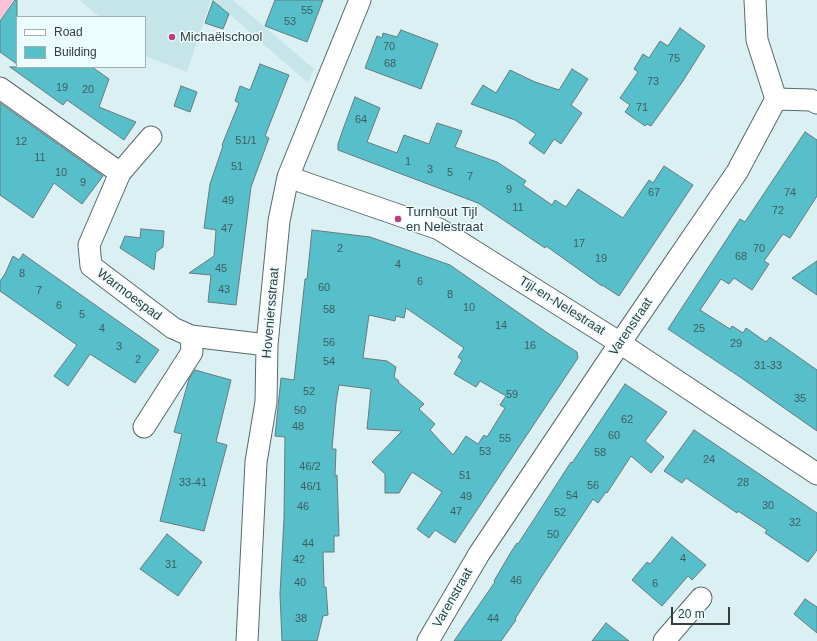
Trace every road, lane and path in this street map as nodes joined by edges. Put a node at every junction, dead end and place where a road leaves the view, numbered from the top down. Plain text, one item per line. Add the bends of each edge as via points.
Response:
1 (360, 0) edge
2 (755, 0) edge
3 (0, 88) edge
4 (776, 99) junction
5 (817, 103) edge
6 (151, 137) dead end
7 (120, 173) junction
8 (288, 177) junction
9 (191, 336) junction
10 (620, 342) junction
11 (267, 345) junction
12 (144, 426) dead end
13 (817, 474) edge
14 (701, 598) dead end
15 (246, 641) edge
16 (428, 641) edge
17 (664, 641) edge

1 - 8 street, Hoveniersstraat
2 - 4 street via 757,40
3 - 7 street
4 - 5 street via 811,100
4 - 10 street, Varenstraat via 737,172
6 - 7 street, Warmoespad
7 - 9 street, Warmoespad via 89,245 91,266 172,328
8 - 10 street, Tijl-en-Nelestraat via 439,229
8 - 11 street, Hoveniersstraat via 279,221
9 - 11 street, Warmoespad
9 - 12 street via 192,352
10 - 13 street, Tijl-en-Nelestraat
10 - 16 street, Varenstraat via 479,554
11 - 15 street, Hoveniersstraat via 266,402 256,462
14 - 17 street

